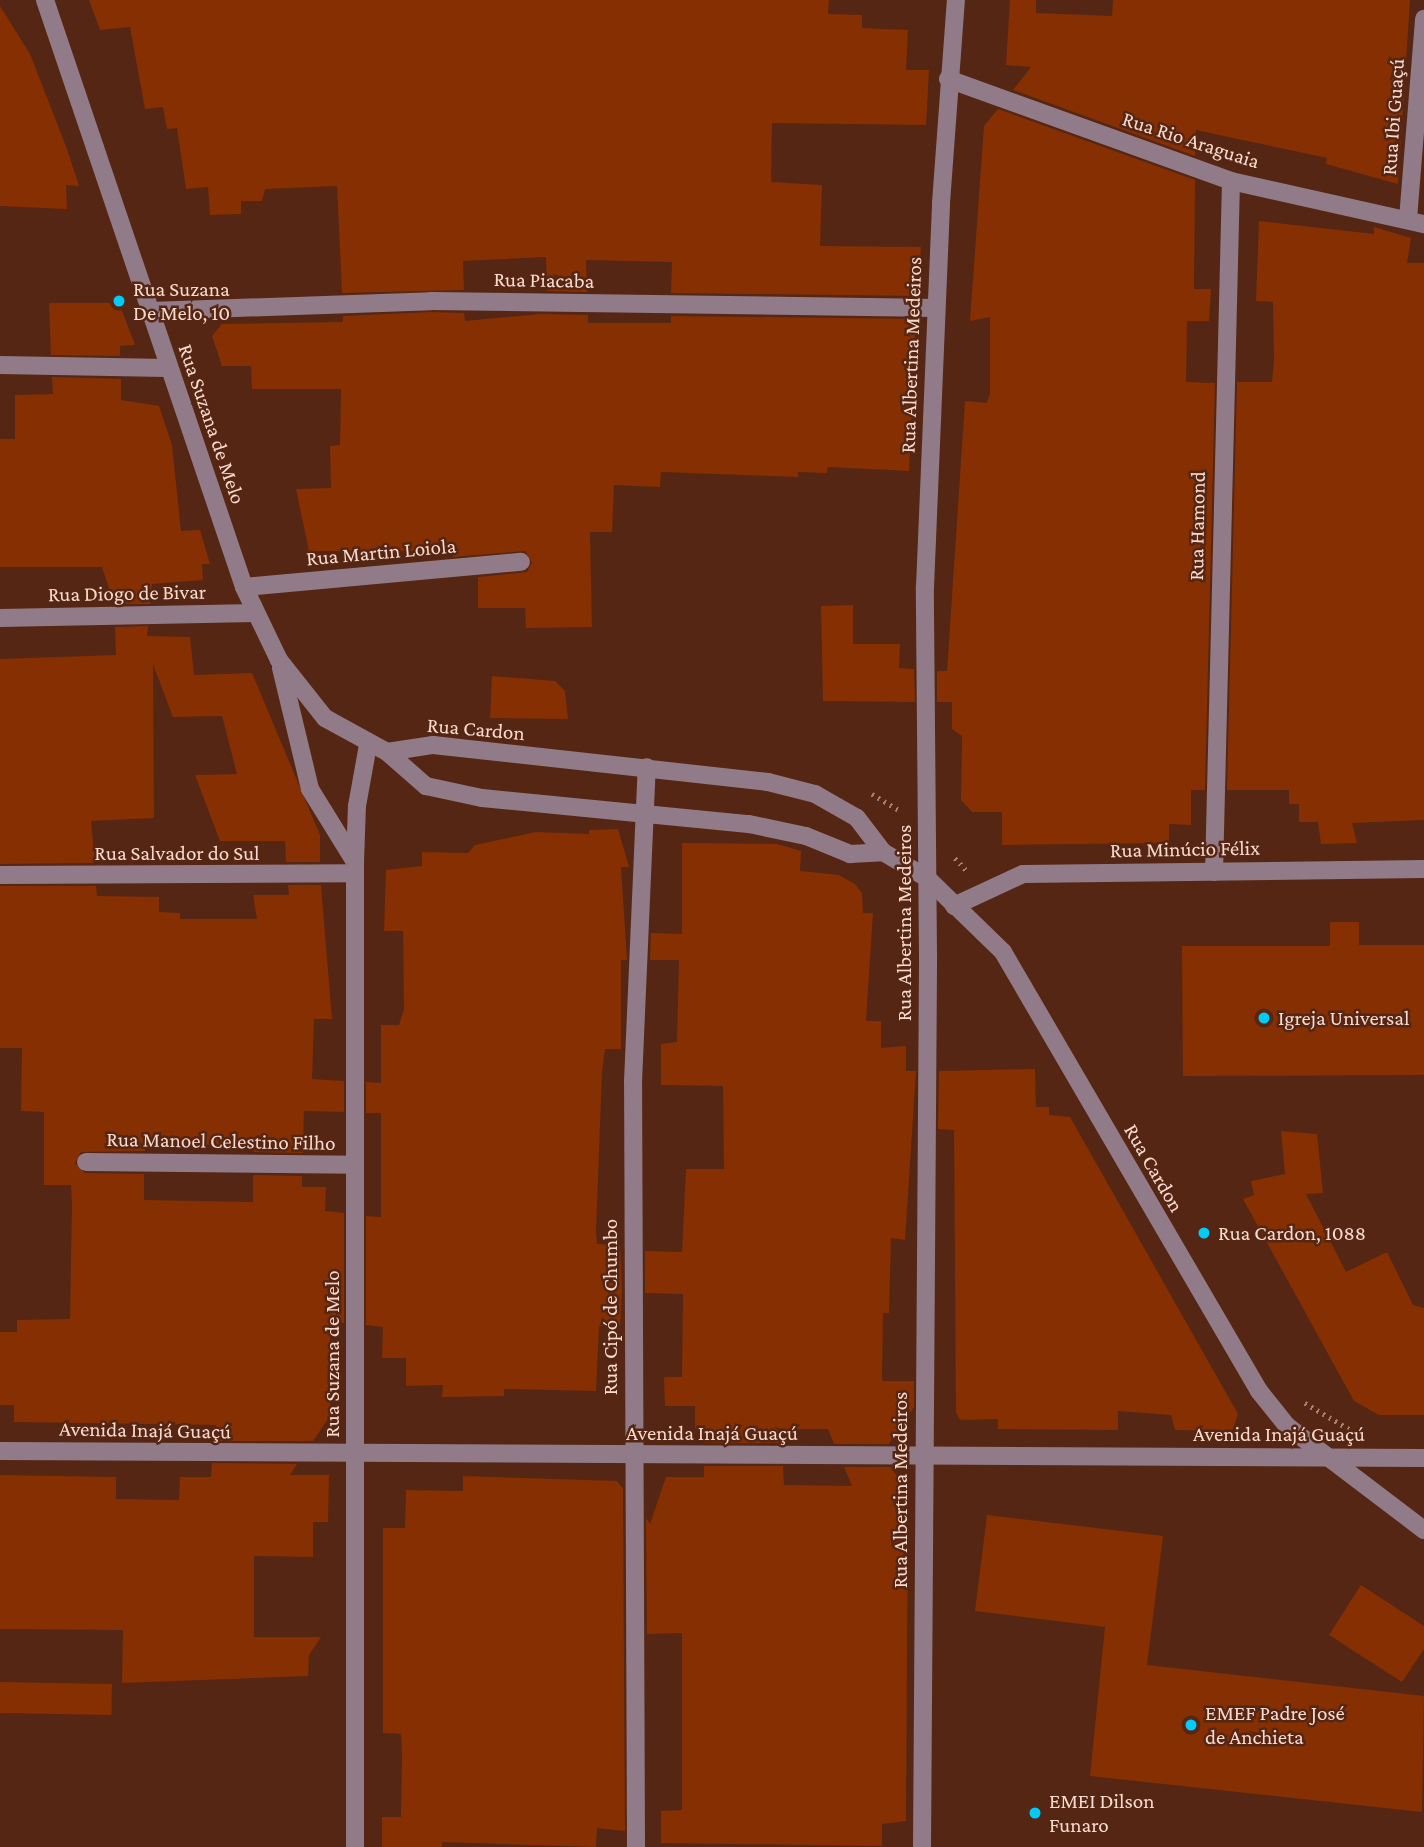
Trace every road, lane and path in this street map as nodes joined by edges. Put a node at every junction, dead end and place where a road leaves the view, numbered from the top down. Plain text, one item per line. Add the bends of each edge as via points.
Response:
1 (45, 0) edge
2 (956, 0) edge
3 (1424, 19) edge
4 (948, 79) junction
5 (1231, 181) junction
6 (1416, 221) edge
7 (936, 308) junction
8 (151, 311) junction
9 (0, 365) edge
10 (167, 368) junction
11 (521, 562) dead end
12 (244, 587) junction
13 (255, 613) junction
14 (0, 618) edge
15 (279, 660) junction
16 (369, 745) junction
17 (387, 752) junction
18 (647, 767) junction
19 (642, 814) junction
20 (883, 852) junction
21 (355, 867) junction
22 (1424, 869) edge
23 (1214, 872) junction
24 (0, 875) edge
25 (927, 878) junction
26 (954, 905) junction
27 (86, 1162) dead end
28 (355, 1165) junction
29 (0, 1451) edge
30 (355, 1455) junction
31 (923, 1455) junction
32 (633, 1456) junction
33 (1326, 1457) junction
34 (1424, 1458) edge
35 (1424, 1530) edge
36 (355, 1847) edge
37 (636, 1847) edge
38 (922, 1847) edge

1 - 8 street, Rua Suzana de Melo
2 - 4 street, Rua Albertina Medeiros
3 - 6 street, Rua Ibi Guaçú
4 - 5 street, Rua Rio Araguaia
4 - 7 street, Rua Albertina Medeiros
5 - 6 street, Rua Rio Araguaia
5 - 23 street, Rua Hamond
7 - 8 street, Rua Piacaba via 431,301
7 - 25 street, Rua Albertina Medeiros via 925,587
8 - 10 street, Rua Suzana de Melo
9 - 10 street
10 - 12 street, Rua Suzana de Melo
11 - 12 street, Rua Martin Loiola
12 - 13 street, Rua Suzana de Melo
13 - 14 street, Rua Diogo de Bivar
13 - 15 street, Rua Suzana de Melo
15 - 16 street, Rua Suzana de Melo via 326,718
15 - 21 street, Rua Suzana de Melo via 310,789
16 - 17 street, Rua Suzana de Melo
16 - 21 street, Rua Suzana de Melo via 357,806
17 - 18 street, Rua Cardon via 433,745
17 - 19 street via 426,786 482,798
18 - 19 street, Rua Cipó de Chumbo
18 - 20 street, Rua Cardon via 768,782 815,793 858,818
19 - 20 street via 749,824 806,836 850,855
19 - 32 street, Rua Cipó de Chumbo via 633,1082
20 - 25 street, Rua Cardon
21 - 24 street, Rua Salvador do Sul
21 - 28 street, Rua Suzana de Melo
22 - 23 street, Rua Minúcio Félix
23 - 26 street, Rua Minúcio Félix via 1023,874
25 - 26 street, Rua Cardon
25 - 31 street, Rua Albertina Medeiros
26 - 33 street, Rua Cardon via 1003,952 1259,1391 1287,1426
27 - 28 street, Rua Manoel Celestino Filho
28 - 30 street, Rua Suzana de Melo
29 - 30 street, Avenida Inajá Guaçú
30 - 32 street, Avenida Inajá Guaçú
30 - 36 street, Rua Suzana de Melo
31 - 32 street, Avenida Inajá Guaçú
31 - 33 street, Avenida Inajá Guaçú
31 - 38 street, Rua Albertina Medeiros
32 - 37 street, Rua Cipó de Chumbo
33 - 34 street, Avenida Inajá Guaçú
33 - 35 street, Rua Cardon

